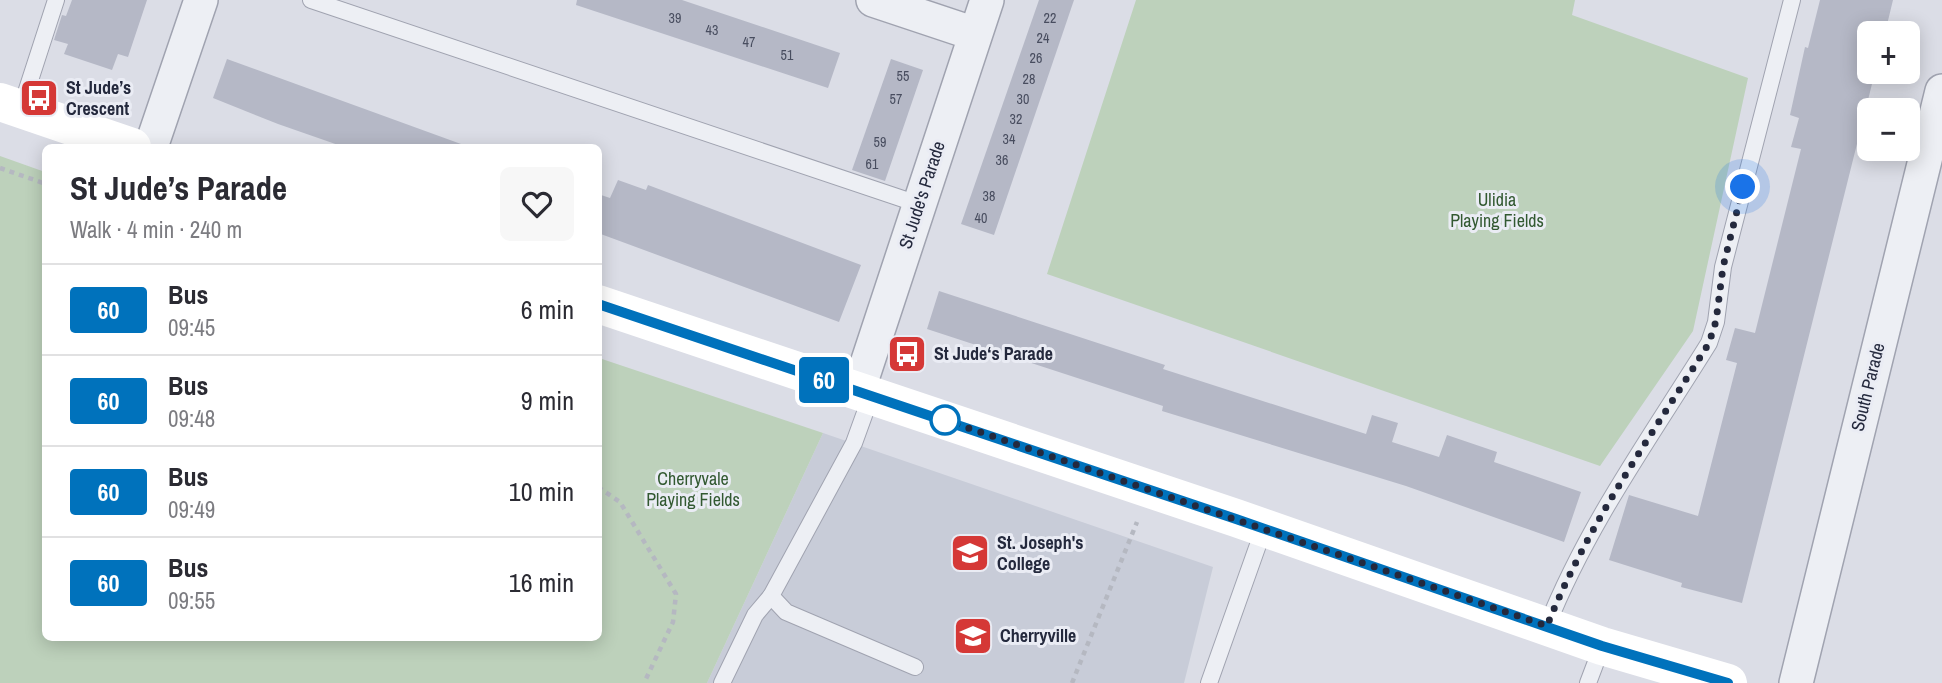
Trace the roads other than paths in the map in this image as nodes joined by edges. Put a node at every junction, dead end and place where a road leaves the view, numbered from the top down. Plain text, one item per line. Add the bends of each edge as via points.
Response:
1 (56, 0) edge
2 (201, 0) edge
3 (311, 0) edge
4 (873, 0) edge
5 (987, 0) edge
6 (1792, 0) edge
7 (975, 34) junction
8 (1942, 92) edge
9 (10, 105) edge
10 (123, 144) edge
11 (152, 144) edge
12 (918, 204) junction
13 (602, 305) edge
14 (865, 393) junction
15 (1264, 528) junction
16 (771, 596) junction
17 (1547, 626) junction
18 (1602, 646) junction
19 (915, 667) dead end
20 (722, 683) edge
21 (1209, 683) edge
22 (1588, 683) edge
23 (1728, 683) edge
24 (1796, 683) edge

1 - 9 lane
2 - 11 street
3 - 12 lane
4 - 7 street
5 - 7 street, St Jude's Parade
6 - 17 lane via 1723,267 1709,343 1632,463
7 - 12 street, St Jude's Parade
8 - 24 street, South Parade
9 - 10 main road
12 - 14 street, St Jude's Parade
13 - 14 main road
14 - 15 main road
14 - 16 lane via 854,443
15 - 17 main road
15 - 21 lane
16 - 19 lane via 786,612
16 - 20 lane via 755,615
17 - 18 main road
18 - 22 lane
18 - 23 main road

